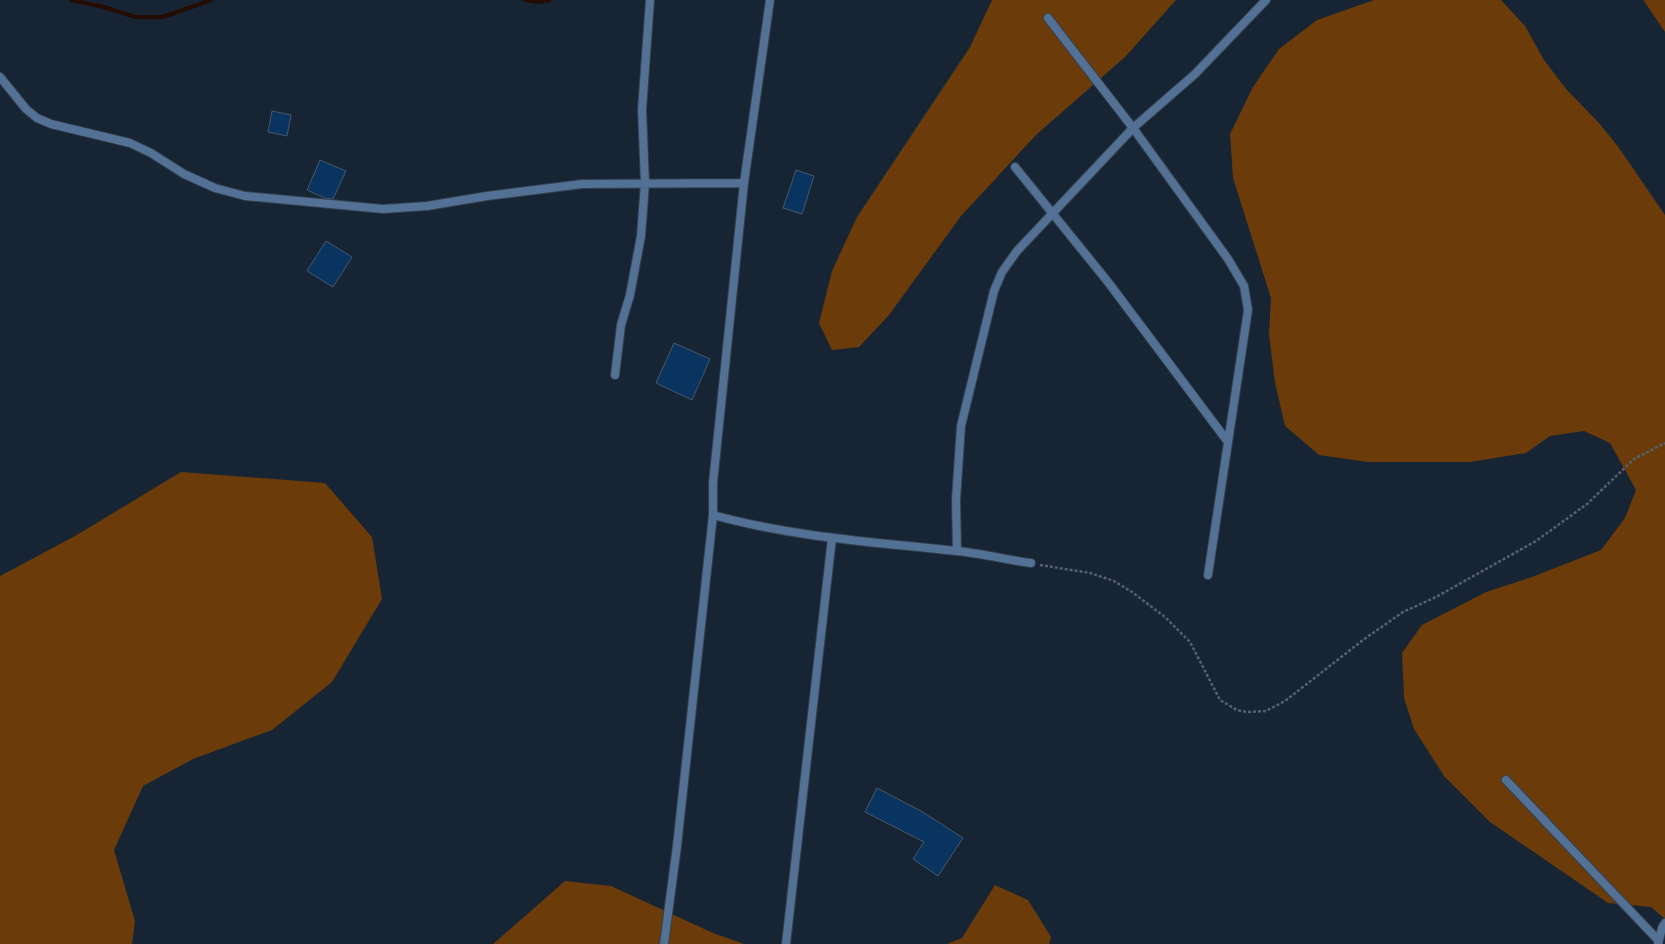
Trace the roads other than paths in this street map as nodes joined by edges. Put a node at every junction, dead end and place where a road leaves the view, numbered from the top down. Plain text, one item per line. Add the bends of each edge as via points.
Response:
1 (650, 0) edge
2 (770, 0) edge
3 (1266, 0) edge
4 (1048, 18) dead end
5 (0, 77) edge
6 (1134, 128) junction
7 (1015, 167) dead end
8 (645, 183) junction
9 (744, 183) junction
10 (1052, 212) junction
11 (614, 375) dead end
12 (1228, 442) junction
13 (713, 515) junction
14 (832, 538) junction
15 (957, 551) junction
16 (1031, 563) road end
17 (1208, 575) dead end
18 (1506, 780) dead end
19 (1665, 923) edge
20 (1658, 942) edge
21 (664, 944) edge
22 (786, 944) edge

1 - 8 street via 642,110
2 - 9 street
3 - 6 street via 1195,74
4 - 6 street
5 - 8 street via 26,109 37,118 51,124 130,143 184,174 215,188 245,196 383,209 427,206 582,184
6 - 10 street
6 - 12 street via 1228,259 1244,286 1248,310
7 - 10 street
8 - 9 street
8 - 11 street via 641,236 630,295 621,325
9 - 13 street via 713,483
10 - 12 street
10 - 15 street via 1002,272 988,311 961,426 956,500
12 - 17 street
13 - 14 street
13 - 21 street
14 - 15 street
14 - 22 street
15 - 16 street
18 - 20 street
19 - 20 street

